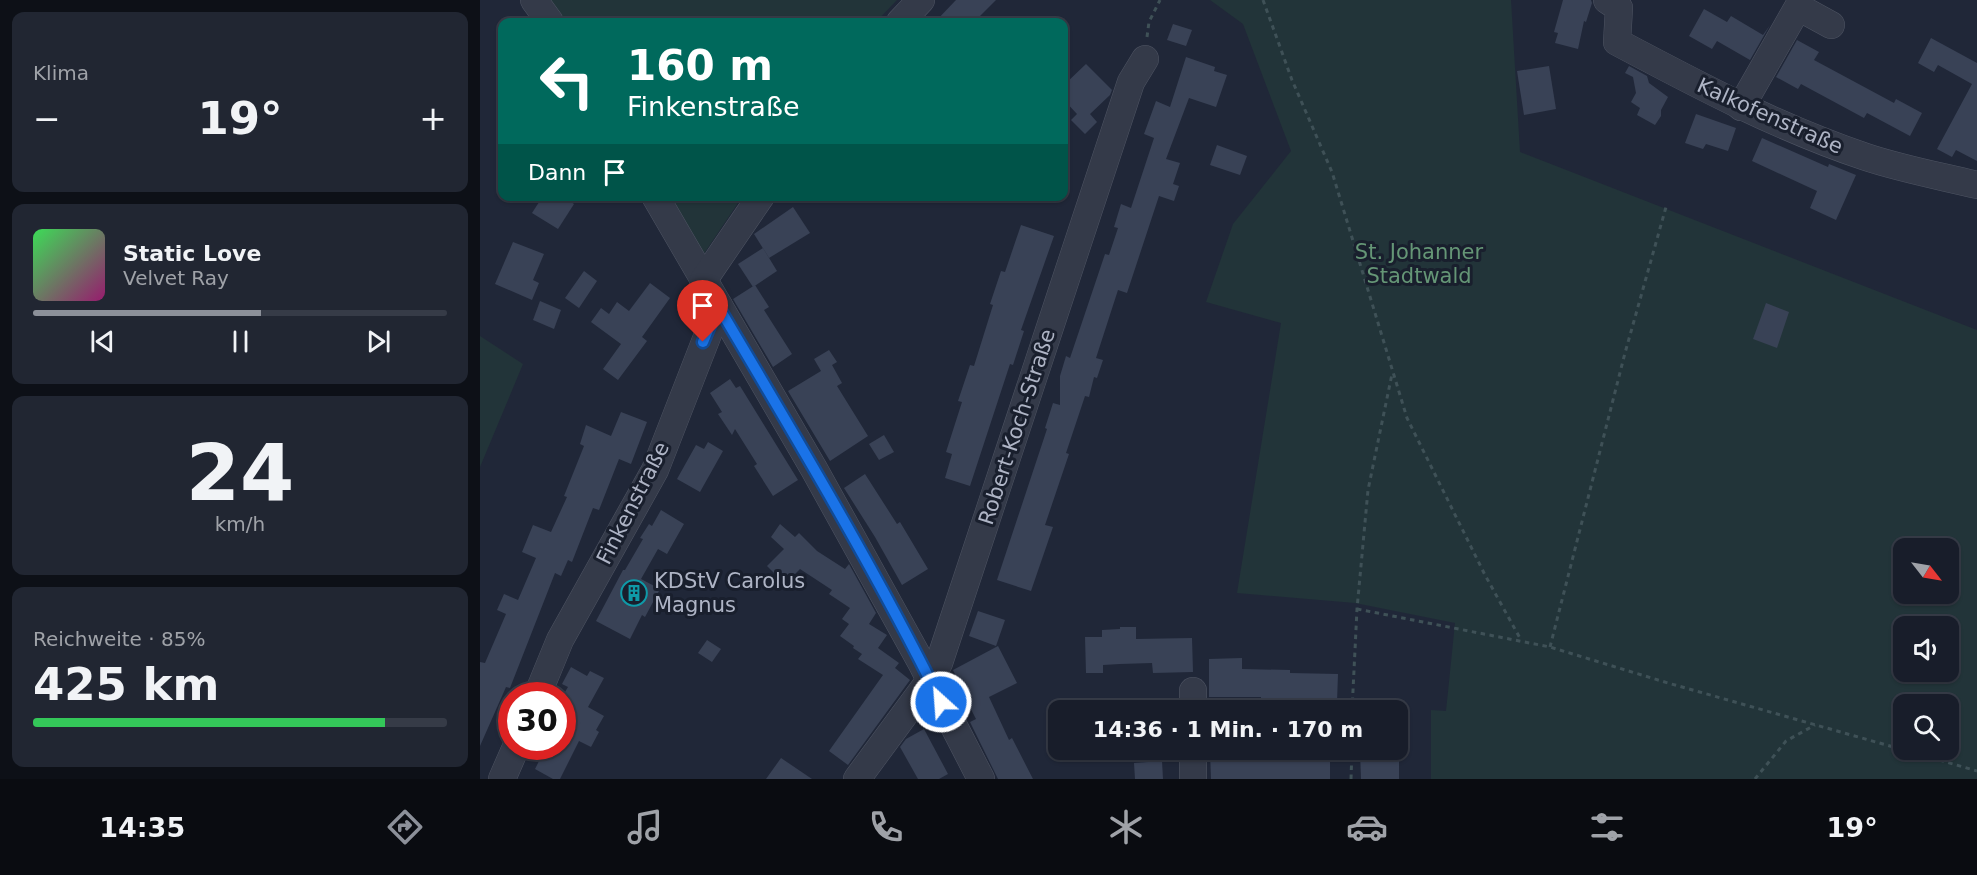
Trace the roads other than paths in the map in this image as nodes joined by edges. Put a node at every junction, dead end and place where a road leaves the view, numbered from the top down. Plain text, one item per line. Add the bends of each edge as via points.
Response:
1 (534, 0) edge
2 (921, 0) edge
3 (1607, 0) edge
4 (547, 18) edge
5 (904, 18) edge
6 (1831, 25) dead end
7 (1145, 59) road end
8 (1741, 107) junction
9 (1977, 184) edge
10 (658, 201) edge
11 (758, 201) edge
12 (703, 281) junction
13 (718, 306) junction
14 (930, 680) junction
15 (543, 682) edge
16 (510, 760) edge
17 (1193, 760) edge
18 (502, 779) edge
19 (857, 779) edge
20 (981, 779) edge
21 (1194, 779) edge

1 - 4 street
2 - 5 street
3 - 8 street, Kalkofenstraße via 1619,8 1617,42
6 - 8 street via 1798,7
7 - 14 street, Robert-Koch-Straße via 1131,82
8 - 9 street, Kalkofenstraße via 1864,157
10 - 12 street
11 - 12 street
12 - 13 street
13 - 14 street via 814,469
13 - 15 street, Finkenstraße via 655,470 560,640
14 - 19 street, Robert-Koch-Straße
14 - 20 street
16 - 18 street
17 - 21 street

